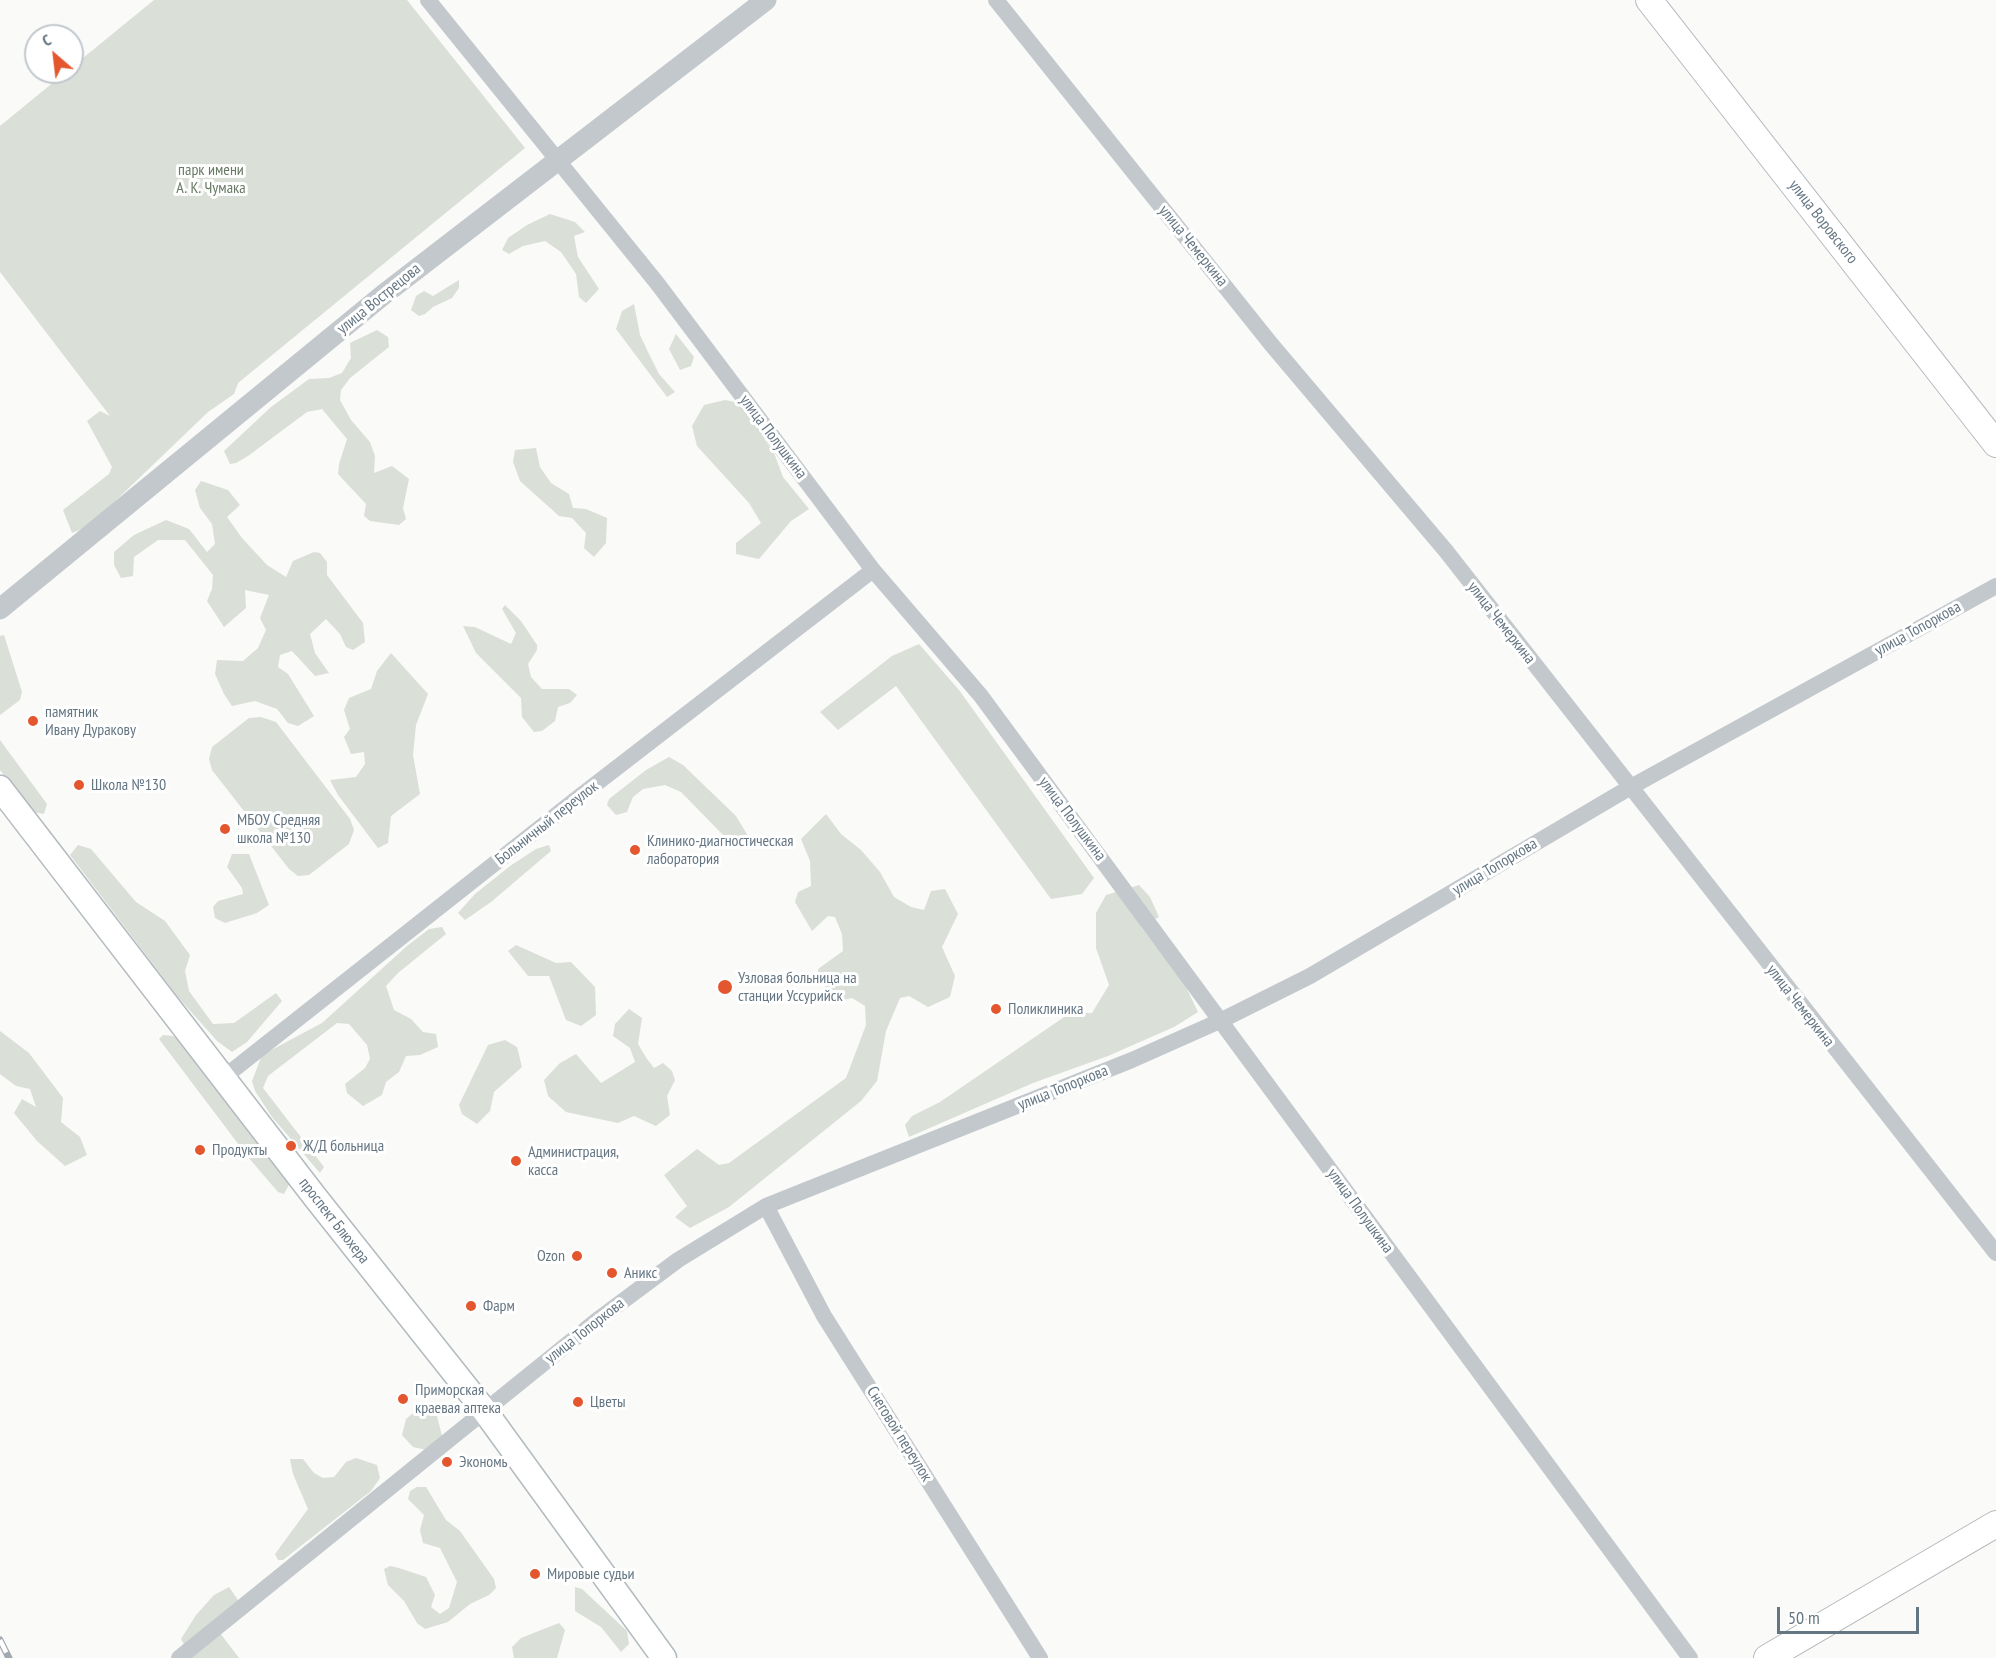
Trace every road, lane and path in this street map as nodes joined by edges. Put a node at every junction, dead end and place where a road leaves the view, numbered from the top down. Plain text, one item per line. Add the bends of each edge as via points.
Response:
1 (428, 0) edge
2 (766, 0) edge
3 (996, 0) edge
4 (1649, 0) edge
5 (558, 161) junction
6 (1996, 444) edge
7 (873, 570) junction
8 (1996, 586) edge
9 (0, 609) edge
10 (0, 788) edge
11 (1629, 788) junction
12 (1222, 1020) junction
13 (223, 1078) junction
14 (766, 1206) junction
15 (1996, 1253) edge
16 (484, 1410) junction
17 (1996, 1524) edge
18 (179, 1658) edge
19 (664, 1658) edge
20 (1040, 1658) edge
21 (1690, 1658) edge
22 (1767, 1658) edge

1 - 5 street, улица Полушкина
2 - 5 street, улица Вострецова
3 - 11 street, улица Чемеркина via 1271,344 1446,551
4 - 6 main road, улица Воровского
5 - 7 street, улица Полушкина via 657,283
5 - 9 street, улица Вострецова via 361,313
7 - 12 street, улица Полушкина via 981,696
7 - 13 street, Больничный переулок
8 - 11 street, улица Топоркова
10 - 13 main road, проспект Блюхера
11 - 12 street, улица Топоркова via 1310,976
11 - 15 street, улица Чемеркина
12 - 14 street, улица Топоркова
12 - 21 street, улица Полушкина
13 - 16 main road, проспект Блюхера
14 - 16 street, улица Топоркова via 678,1260
14 - 20 street, Снеговой переулок via 824,1316
16 - 18 street, улица Топоркова
16 - 19 main road, проспект Блюхера
17 - 22 main road

